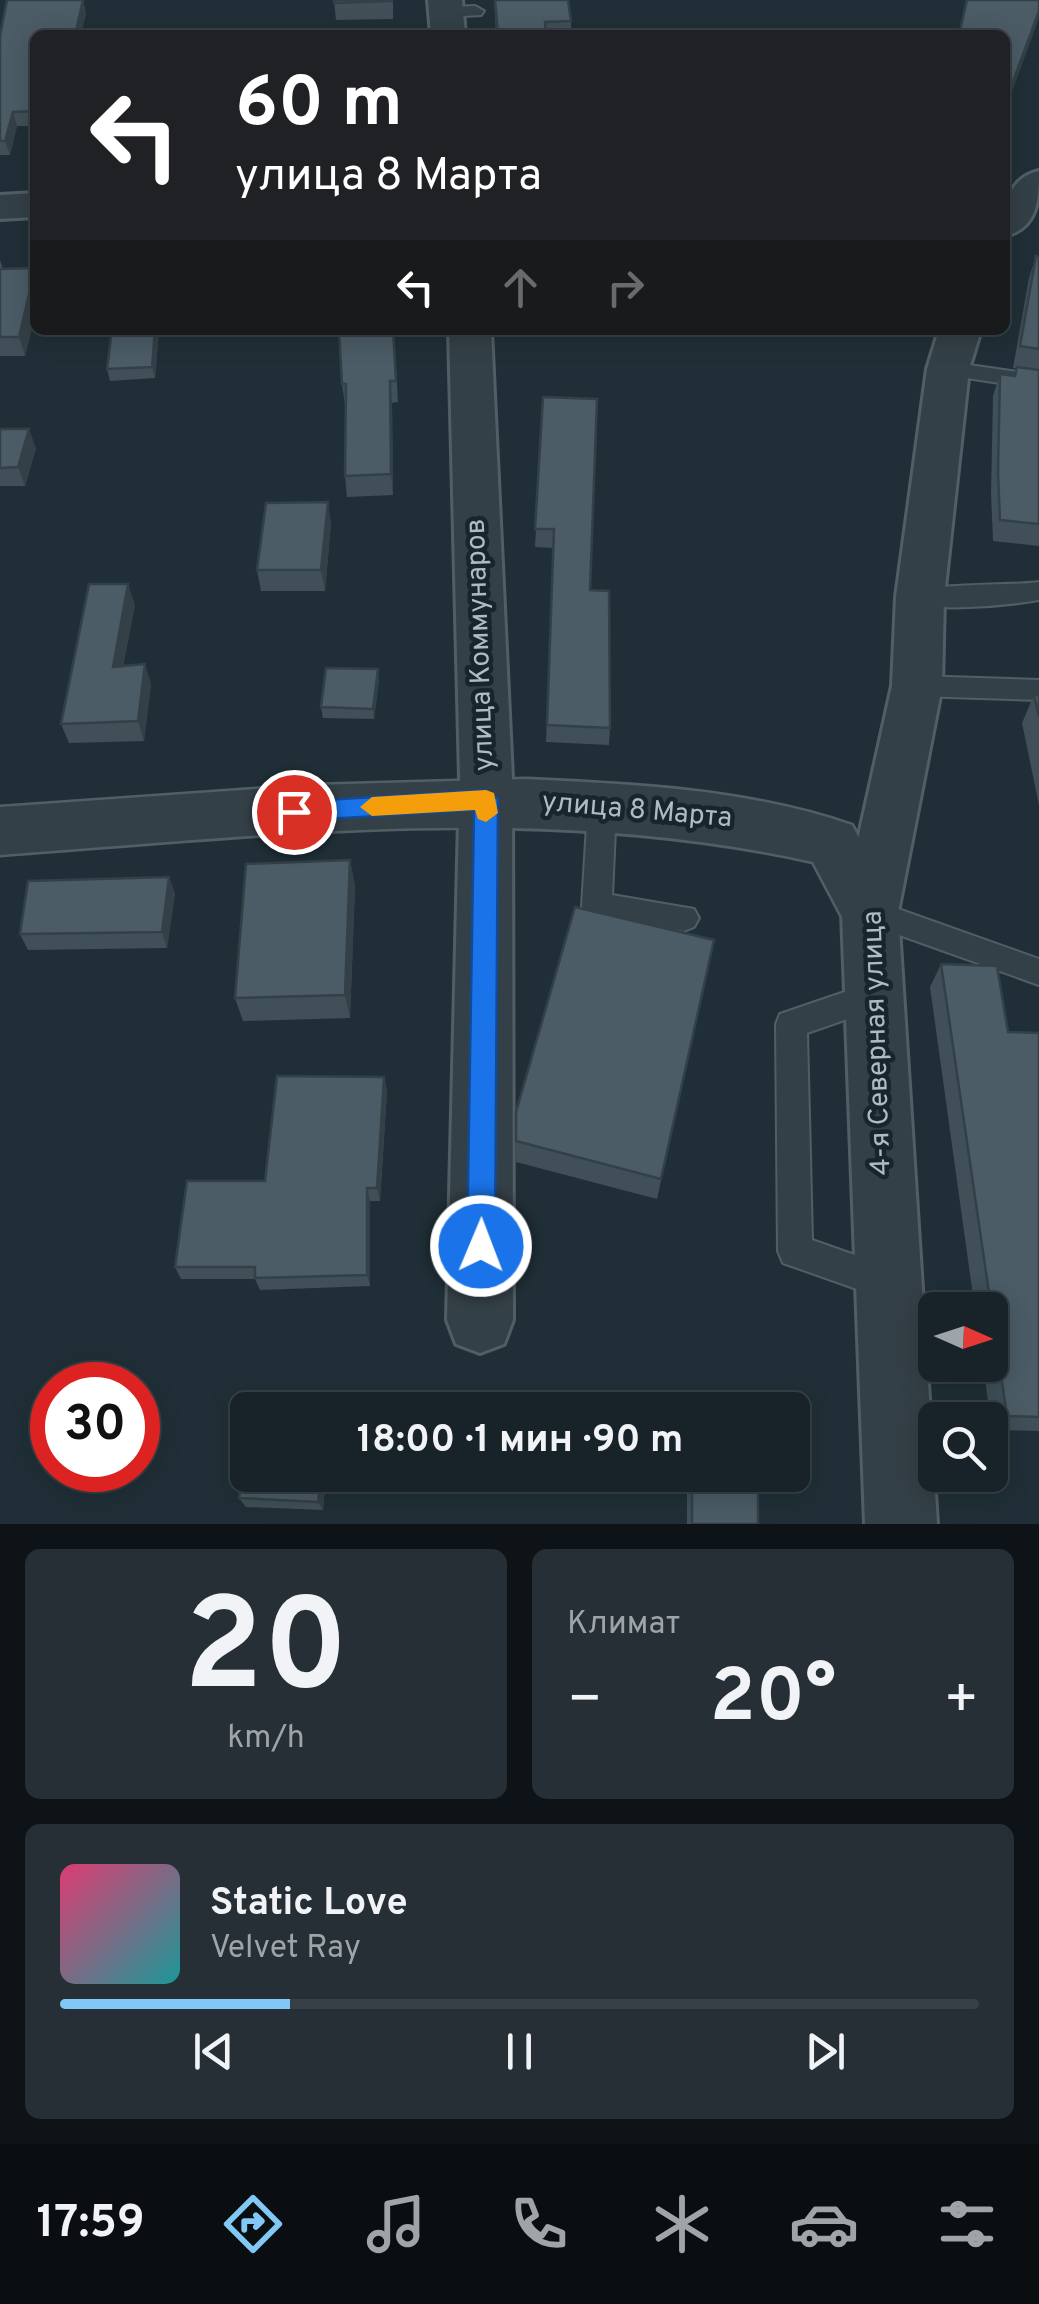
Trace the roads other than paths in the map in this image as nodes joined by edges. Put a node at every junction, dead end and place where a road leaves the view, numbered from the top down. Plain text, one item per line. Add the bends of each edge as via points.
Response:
1 (1039, 182) edge
2 (30, 206) edge
3 (0, 207) edge
4 (1010, 218) edge
5 (470, 335) edge
6 (954, 350) edge
7 (1039, 382) edge
8 (1039, 591) edge
9 (920, 597) junction
10 (917, 686) junction
11 (1039, 690) edge
12 (486, 799) junction
13 (602, 808) junction
14 (892, 808) junction
15 (0, 831) edge
16 (832, 842) junction
17 (870, 912) junction
18 (684, 918) dead end
19 (1039, 972) edge
20 (874, 996) junction
21 (888, 1283) junction
22 (480, 1320) dead end
23 (901, 1524) edge

1 - 4 street
2 - 3 street
5 - 12 street, улица Коммунаров
6 - 7 lane
6 - 9 street, 4-я Северная улица
8 - 9 lane
9 - 10 street, 4-я Северная улица
10 - 11 lane
10 - 14 street, 4-я Северная улица
12 - 13 street, улица 8 Марта
12 - 15 street, улица 8 Марта
12 - 22 street, улица Коммунаров
13 - 16 street, улица 8 Марта via 756,821
13 - 18 lane via 597,906
14 - 16 street
14 - 17 street, 4-я Северная улица
16 - 17 street
17 - 19 lane
17 - 20 street, 4-я Северная улица
20 - 21 street, 4-я Северная улица
20 - 21 lane via 791,1024 795,1252
21 - 23 street, 4-я Северная улица

